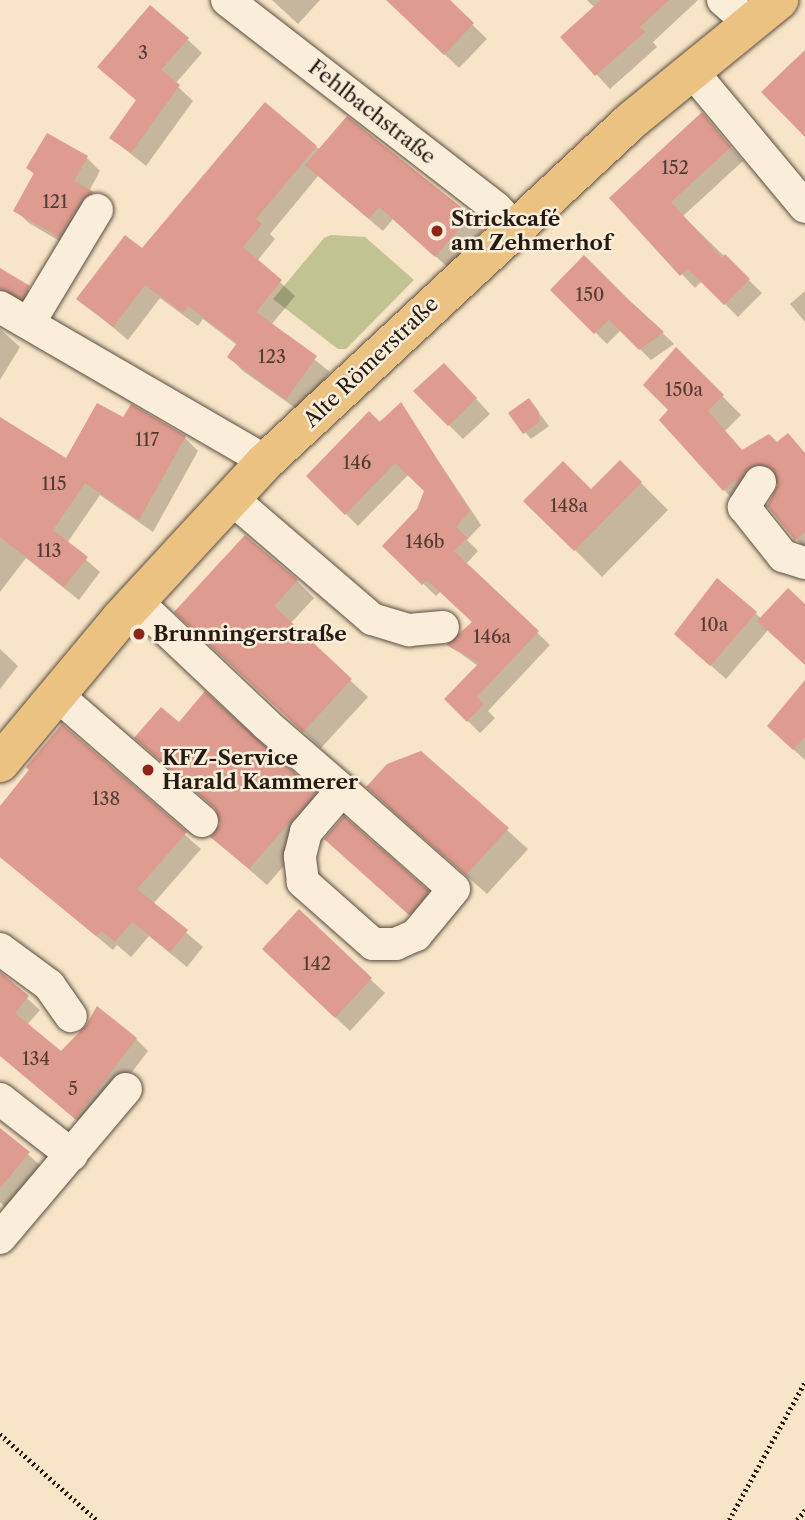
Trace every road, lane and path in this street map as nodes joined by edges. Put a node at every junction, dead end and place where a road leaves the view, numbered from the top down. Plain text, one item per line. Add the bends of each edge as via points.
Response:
1 (227, 0) edge
2 (779, 0) edge
3 (736, 11) edge
4 (691, 70) junction
5 (805, 207) edge
6 (97, 210) dead end
7 (514, 227) junction
8 (0, 307) edge
9 (29, 323) junction
10 (266, 461) junction
11 (760, 482) dead end
12 (231, 498) junction
13 (805, 563) edge
14 (136, 601) junction
15 (443, 627) dead end
16 (57, 695) junction
17 (0, 762) edge
18 (342, 790) junction
19 (202, 821) dead end
20 (0, 949) edge
21 (71, 1016) dead end
22 (126, 1088) dead end
23 (0, 1099) edge
24 (72, 1155) junction
25 (0, 1238) edge
26 (805, 1382) edge
27 (0, 1434) edge
28 (805, 1510) edge
29 (97, 1520) edge
30 (729, 1520) edge
31 (797, 1520) edge

1 - 7 street, Fehlbachstraße via 496,208
2 - 3 main road, Alte Römerstraße
3 - 4 main road, Alte Römerstraße
4 - 5 street
4 - 7 main road, Alte Römerstraße
6 - 9 street
7 - 10 main road, Alte Römerstraße
8 - 9 street
9 - 10 street
10 - 12 main road, Alte Römerstraße
11 - 13 street via 744,507 783,556
12 - 14 main road, Alte Römerstraße
12 - 15 street via 372,619 409,630
14 - 16 main road, Alte Römerstraße
14 - 18 street
16 - 17 main road, Alte Römerstraße
16 - 19 street
18 - 18 street via 454,889 416,934 396,944 373,944 303,881 300,856 306,832
20 - 21 street via 49,985
22 - 24 street
23 - 24 street
24 - 25 street
26 - 30 path
27 - 29 path
28 - 31 path

